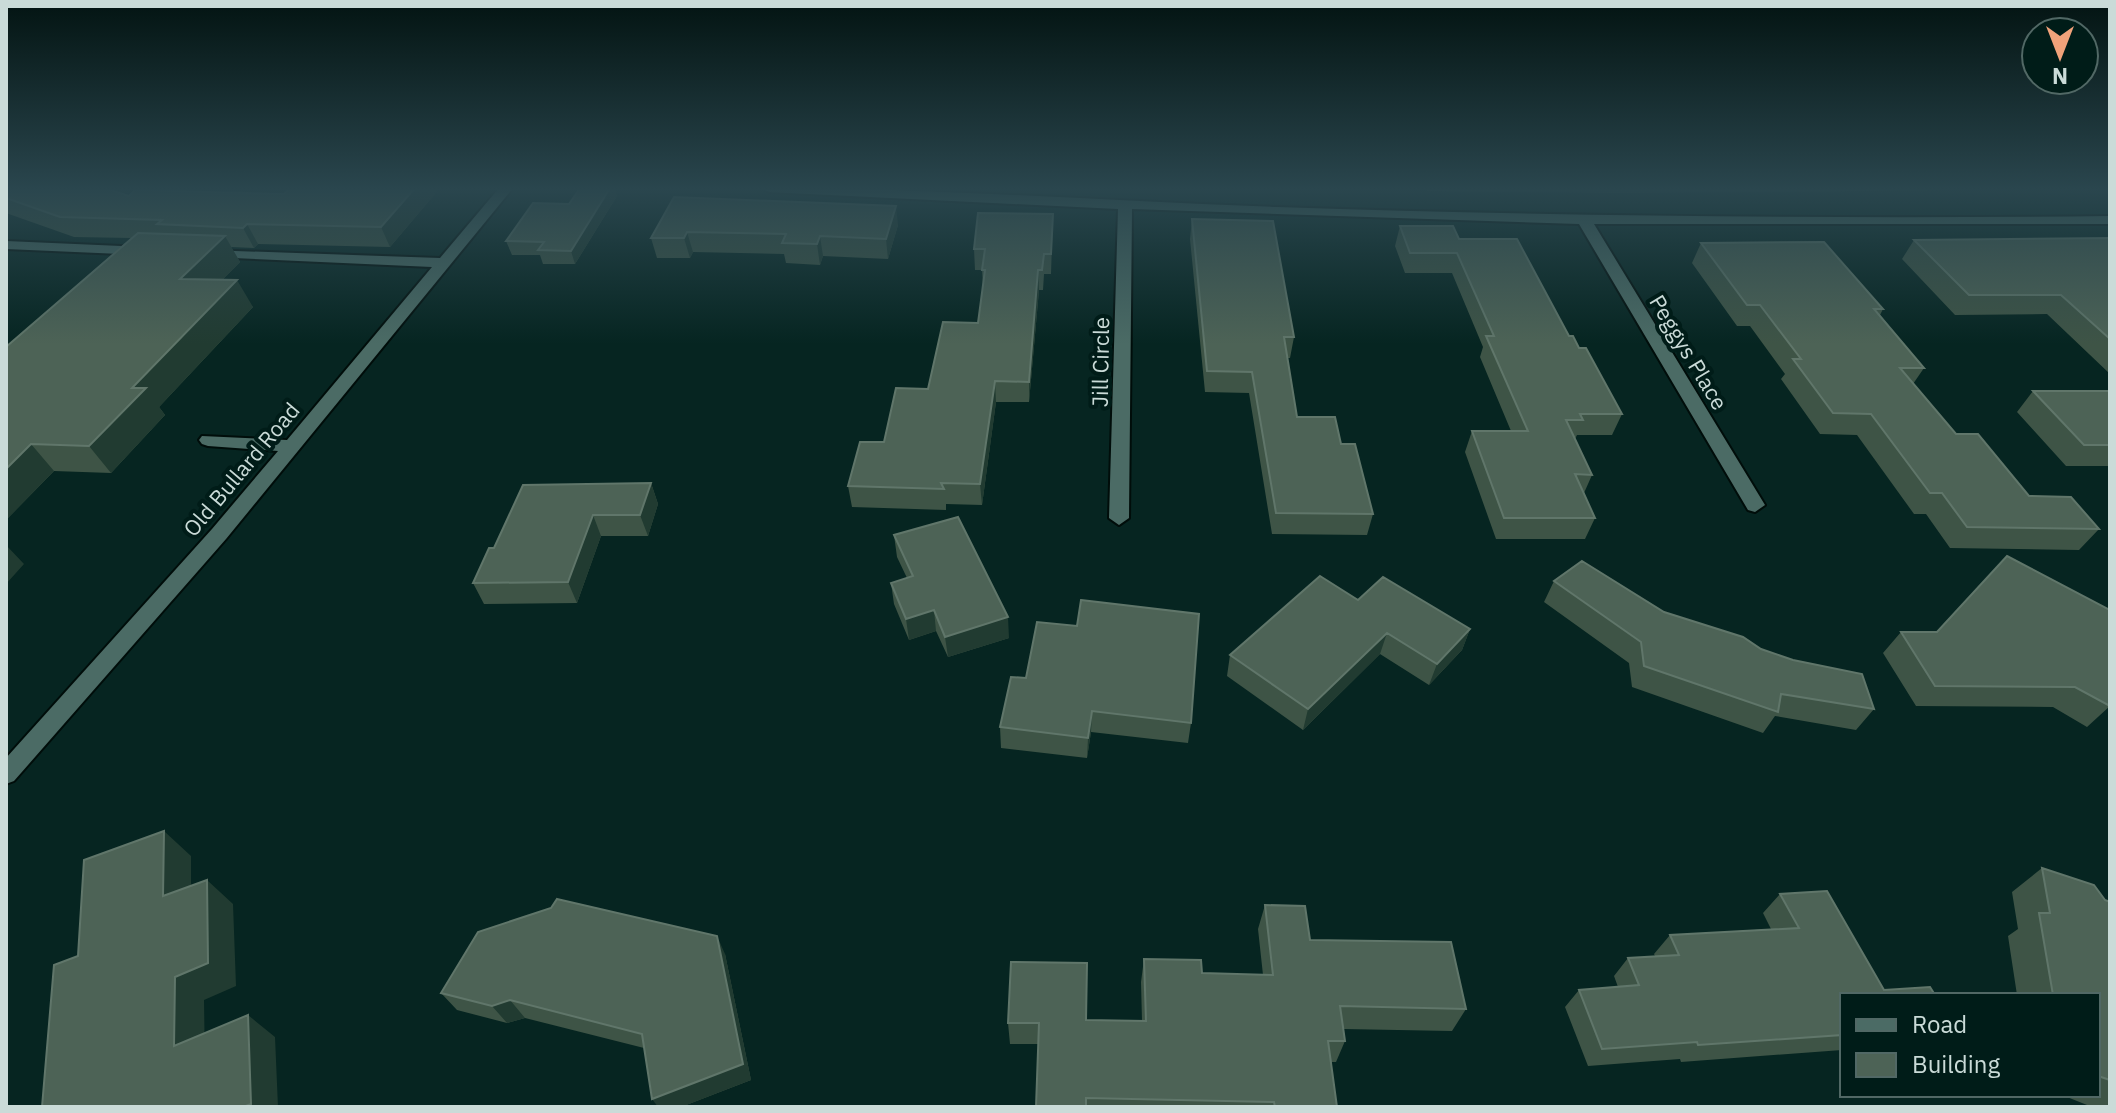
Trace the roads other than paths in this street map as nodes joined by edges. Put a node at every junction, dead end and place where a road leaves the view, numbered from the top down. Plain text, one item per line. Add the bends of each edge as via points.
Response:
1 (463, 240) edge
2 (1124, 240) edge
3 (1596, 240) edge
4 (6, 245) edge
5 (155, 251) edge
6 (203, 253) edge
7 (444, 263) junction
8 (208, 440) dead end
9 (292, 446) junction
10 (1755, 505) dead end
11 (1119, 518) dead end
12 (6, 774) edge

1 - 7 street, Old Bullard Road
2 - 11 street, Jill Circle
3 - 10 street, Peggys Place
4 - 5 street
6 - 7 street
7 - 9 street, Old Bullard Road
8 - 9 street
9 - 12 street, Old Bullard Road

